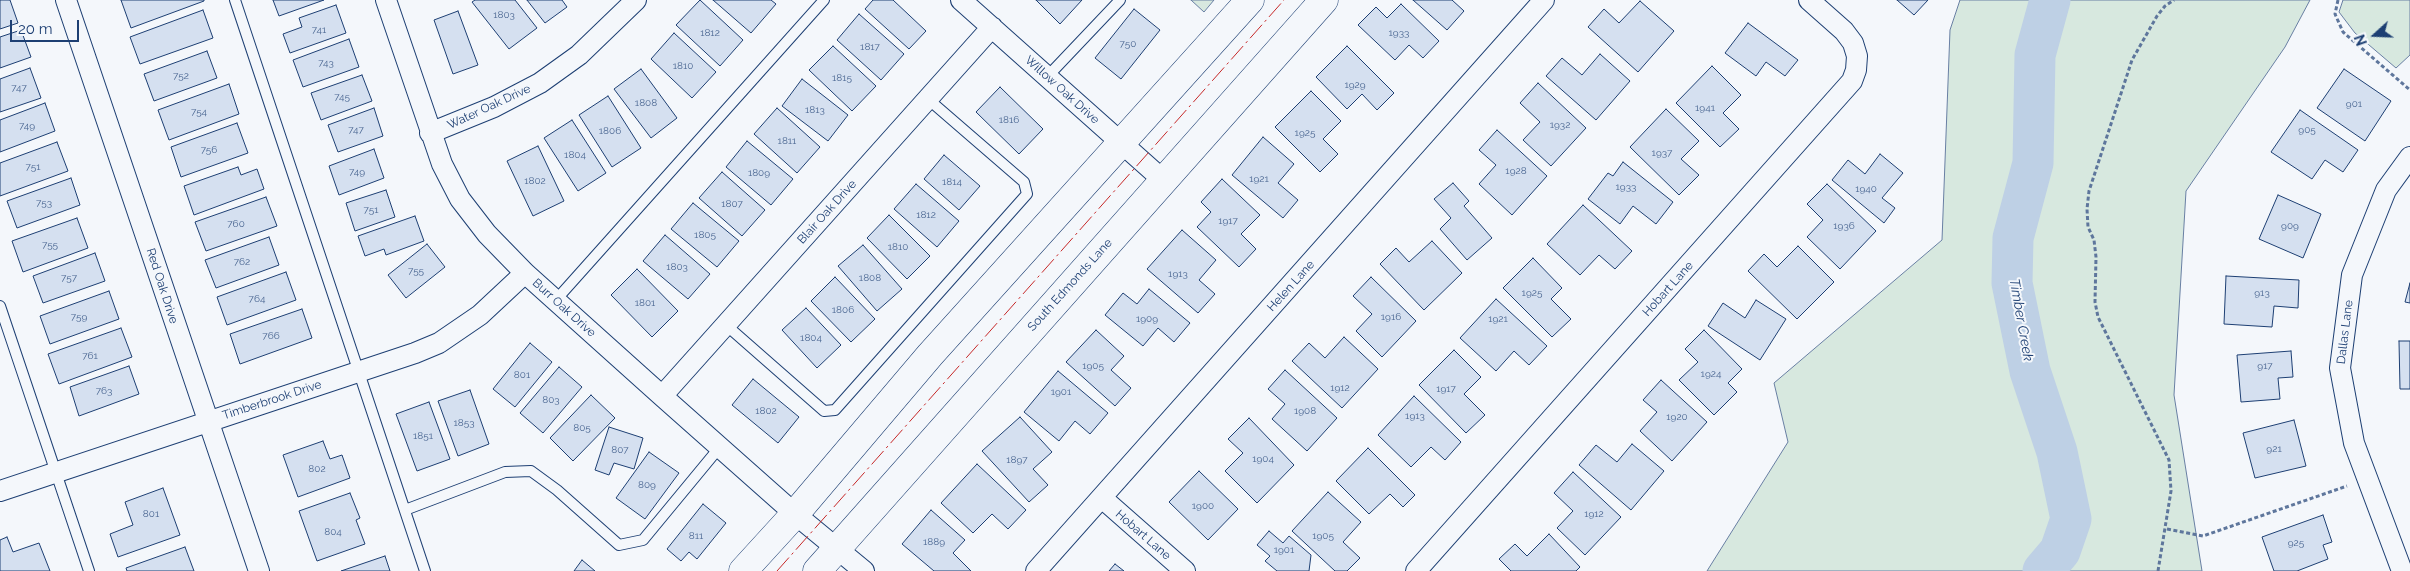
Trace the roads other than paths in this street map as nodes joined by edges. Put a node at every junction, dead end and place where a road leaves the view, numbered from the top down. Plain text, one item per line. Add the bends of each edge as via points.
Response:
1 (66, 0) edge
2 (235, 0) edge
3 (386, 0) edge
4 (636, 0) edge
5 (824, 0) edge
6 (961, 0) edge
7 (1120, 0) edge
8 (1250, 0) edge
9 (1324, 0) edge
10 (1544, 0) edge
11 (1809, 0) edge
12 (992, 27) junction
13 (1048, 77) junction
14 (928, 99) junction
15 (430, 133) junction
16 (1121, 145) junction
17 (2410, 156) edge
18 (1163, 180) junction
19 (525, 273) junction
20 (555, 301) junction
21 (0, 306) edge
22 (726, 325) junction
23 (360, 372) junction
24 (662, 396) junction
25 (207, 422) junction
26 (720, 448) junction
27 (57, 472) junction
28 (0, 491) edge
29 (1102, 498) junction
30 (405, 510) junction
31 (795, 514) junction
32 (837, 548) junction
33 (89, 571) edge
34 (259, 571) edge
35 (425, 571) edge
36 (743, 571) edge
37 (817, 571) edge
38 (864, 571) edge
39 (1036, 571) edge
40 (1185, 571) edge
41 (1416, 571) edge
42 (2402, 571) edge

1 - 25 street, Red Oak Drive
2 - 23 lane
3 - 15 street, Burr Oak Drive
4 - 15 street, Water Oak Drive via 579,55 540,83 494,107
5 - 20 lane
6 - 12 street, Willow Oak Drive
7 - 13 lane
8 - 16 main road
9 - 18 main road, South Edmonds Lane
10 - 29 street, Helen Lane
11 - 41 street, Hobart Lane via 1853,43 1857,56 1852,81
12 - 13 street, Willow Oak Drive
12 - 14 street, Blair Oak Drive
13 - 16 street, Willow Oak Drive
14 - 22 street, Blair Oak Drive
14 - 22 lane via 1024,182 1027,194 835,410 824,411
15 - 19 street, Burr Oak Drive via 460,199 487,234
16 - 18 street, Willow Oak Drive
16 - 31 main road via 930,355
17 - 42 street, Dallas Lane via 2386,190 2352,275 2340,368 2354,443
18 - 32 main road, South Edmonds Lane
19 - 20 street, Burr Oak Drive
19 - 23 street, Timberbrook Drive via 480,315 439,343
20 - 24 street, Burr Oak Drive
21 - 27 lane
22 - 24 street, Blair Oak Drive
23 - 25 street, Timberbrook Drive
23 - 30 lane
24 - 26 street, Burr Oak Drive
25 - 27 street, Timberbrook Drive
25 - 34 street, Red Oak Drive
26 - 30 lane via 643,540 619,545 531,471 505,472
26 - 31 street, Burr Oak Drive
27 - 28 street, Timberbrook Drive
27 - 33 lane
29 - 39 street, Helen Lane
29 - 40 street, Hobart Lane
30 - 35 lane
31 - 32 street, Burr Oak Drive
31 - 36 main road
32 - 37 main road, South Edmonds Lane
32 - 38 street

